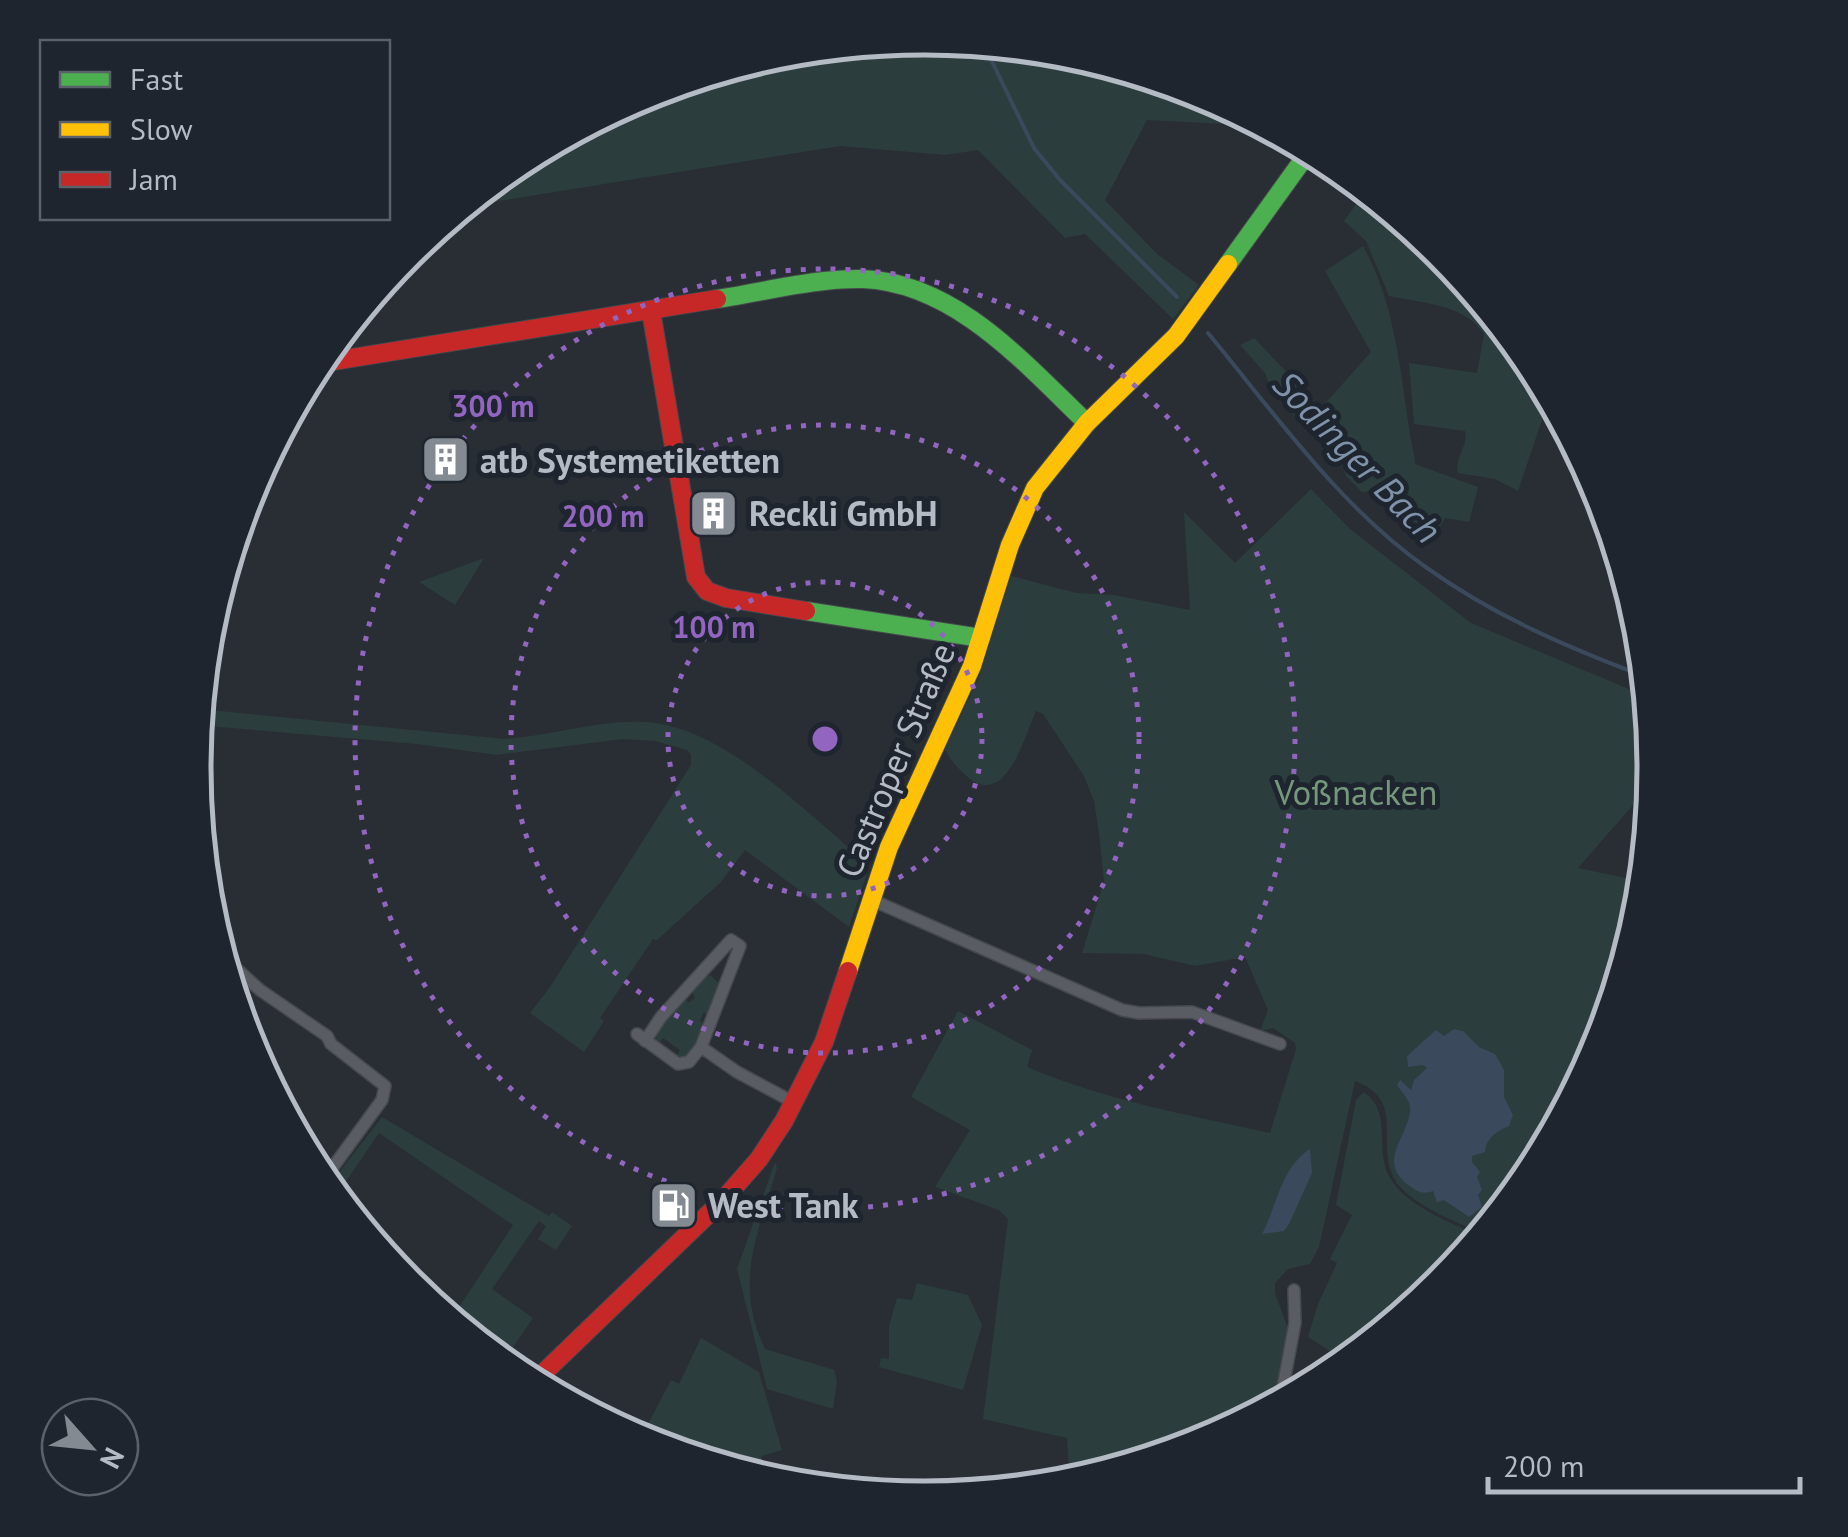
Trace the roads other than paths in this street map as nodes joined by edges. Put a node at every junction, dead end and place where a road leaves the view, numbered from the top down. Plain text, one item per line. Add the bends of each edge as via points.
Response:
1 (1301, 163) edge
2 (651, 311) junction
3 (339, 360) edge
4 (1086, 423) junction
5 (981, 638) junction
6 (872, 900) junction
7 (709, 964) junction
8 (241, 974) edge
9 (730, 975) junction
10 (246, 979) junction
11 (243, 982) edge
12 (1280, 1044) dead end
13 (700, 1046) junction
14 (796, 1103) junction
15 (333, 1167) edge
16 (1294, 1290) dead end
17 (544, 1372) edge
18 (1283, 1384) edge

1 - 4 main road, Castroper Straße via 1176,336
2 - 3 main road
2 - 4 main road via 825,282 907,287 974,320
2 - 5 main road via 696,577 707,591
4 - 5 main road, Castroper Straße via 1026,507
5 - 6 main road, Castroper Straße
6 - 12 street via 1122,1010 1192,1012
6 - 14 main road, Castroper Straße
7 - 9 street
7 - 9 street via 732,940 740,946
7 - 13 street via 641,1037 684,1065
8 - 10 street
9 - 13 street
10 - 11 street
10 - 15 street via 385,1086 382,1100
13 - 14 street
14 - 17 main road, Castroper Straße via 735,1187
16 - 18 street

